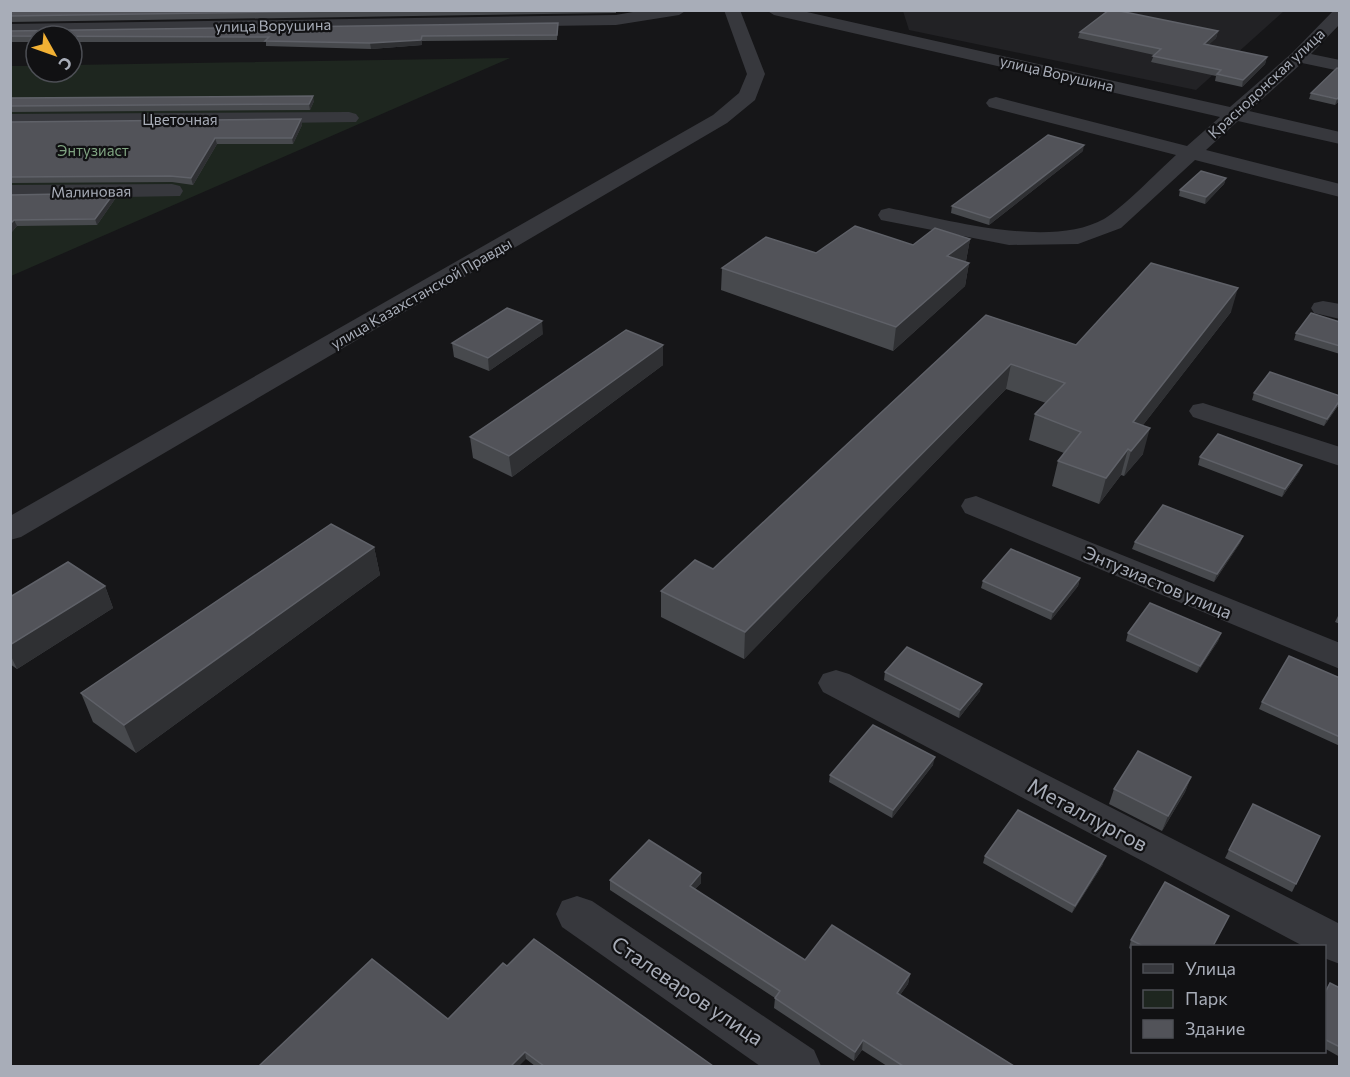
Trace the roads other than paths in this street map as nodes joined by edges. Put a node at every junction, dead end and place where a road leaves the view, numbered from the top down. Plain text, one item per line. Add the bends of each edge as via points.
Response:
1 (167, 10) edge
2 (679, 10) edge
3 (732, 10) edge
4 (774, 10) edge
5 (1338, 16) edge
6 (155, 27) junction
7 (10, 28) edge
8 (1298, 57) junction
9 (1340, 66) edge
10 (996, 103) dead end
11 (1232, 114) junction
12 (349, 118) dead end
13 (10, 120) edge
14 (1340, 138) edge
15 (1192, 153) junction
16 (172, 190) dead end
17 (1340, 191) edge
18 (10, 192) edge
19 (889, 215) dead end
20 (1203, 411) dead end
21 (1340, 457) edge
22 (976, 507) dead end
23 (10, 530) edge
24 (1340, 657) edge
25 (836, 683) dead end
26 (577, 914) dead end
27 (1340, 945) edge
28 (798, 1066) edge

1 - 6 street
2 - 6 street, улица Ворушина via 616,20
3 - 23 street, улица Казахстанской Правды via 756,74 748,96 720,119
4 - 11 street, улица Ворушина
5 - 8 street, Краснодонская улица
6 - 7 street, улица Ворушина
8 - 9 street
8 - 11 street, Краснодонская улица
10 - 15 street
11 - 14 street, улица Ворушина
11 - 15 street, Краснодонская улица
12 - 13 street, Цветочная
15 - 17 street
15 - 19 street, Краснодонская улица via 1113,223 1078,237 1009,238
16 - 18 street, Малиновая
20 - 21 street
22 - 24 street, Энтузиастов улица
25 - 27 street, Металлургов
26 - 28 street, Сталеваров улица

